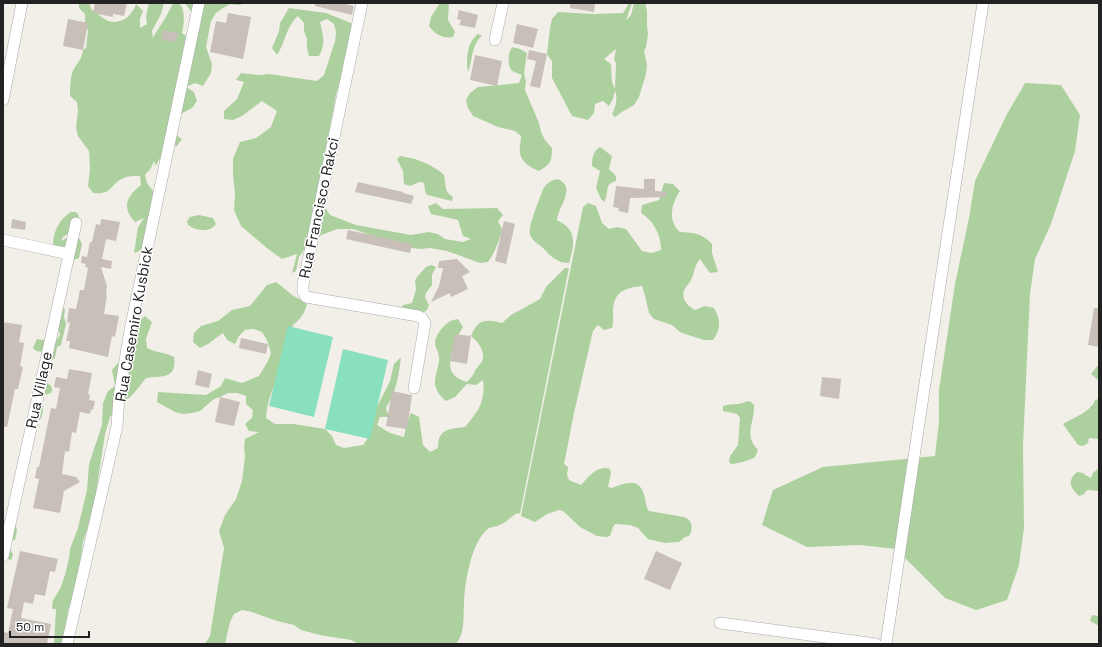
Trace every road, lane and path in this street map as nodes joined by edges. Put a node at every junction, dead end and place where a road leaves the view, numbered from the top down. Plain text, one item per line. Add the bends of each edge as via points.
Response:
1 (22, 3) edge
2 (199, 3) edge
3 (362, 3) edge
4 (504, 3) edge
5 (983, 3) edge
6 (496, 40) dead end
7 (3, 100) edge
8 (76, 223) dead end
9 (3, 240) edge
10 (68, 254) junction
11 (414, 388) dead end
12 (3, 556) edge
13 (720, 623) dead end
14 (67, 644) edge
15 (876, 644) edge
16 (886, 644) edge

1 - 7 street
2 - 14 street, Rua Casemiro Kusbick via 130,330 116,426
3 - 11 street, Rua Francisco Rakci via 303,292 306,297 422,318 424,323
4 - 6 street
5 - 16 street
8 - 10 street, Rua Village
9 - 10 street
10 - 12 street, Rua Village
13 - 15 street

